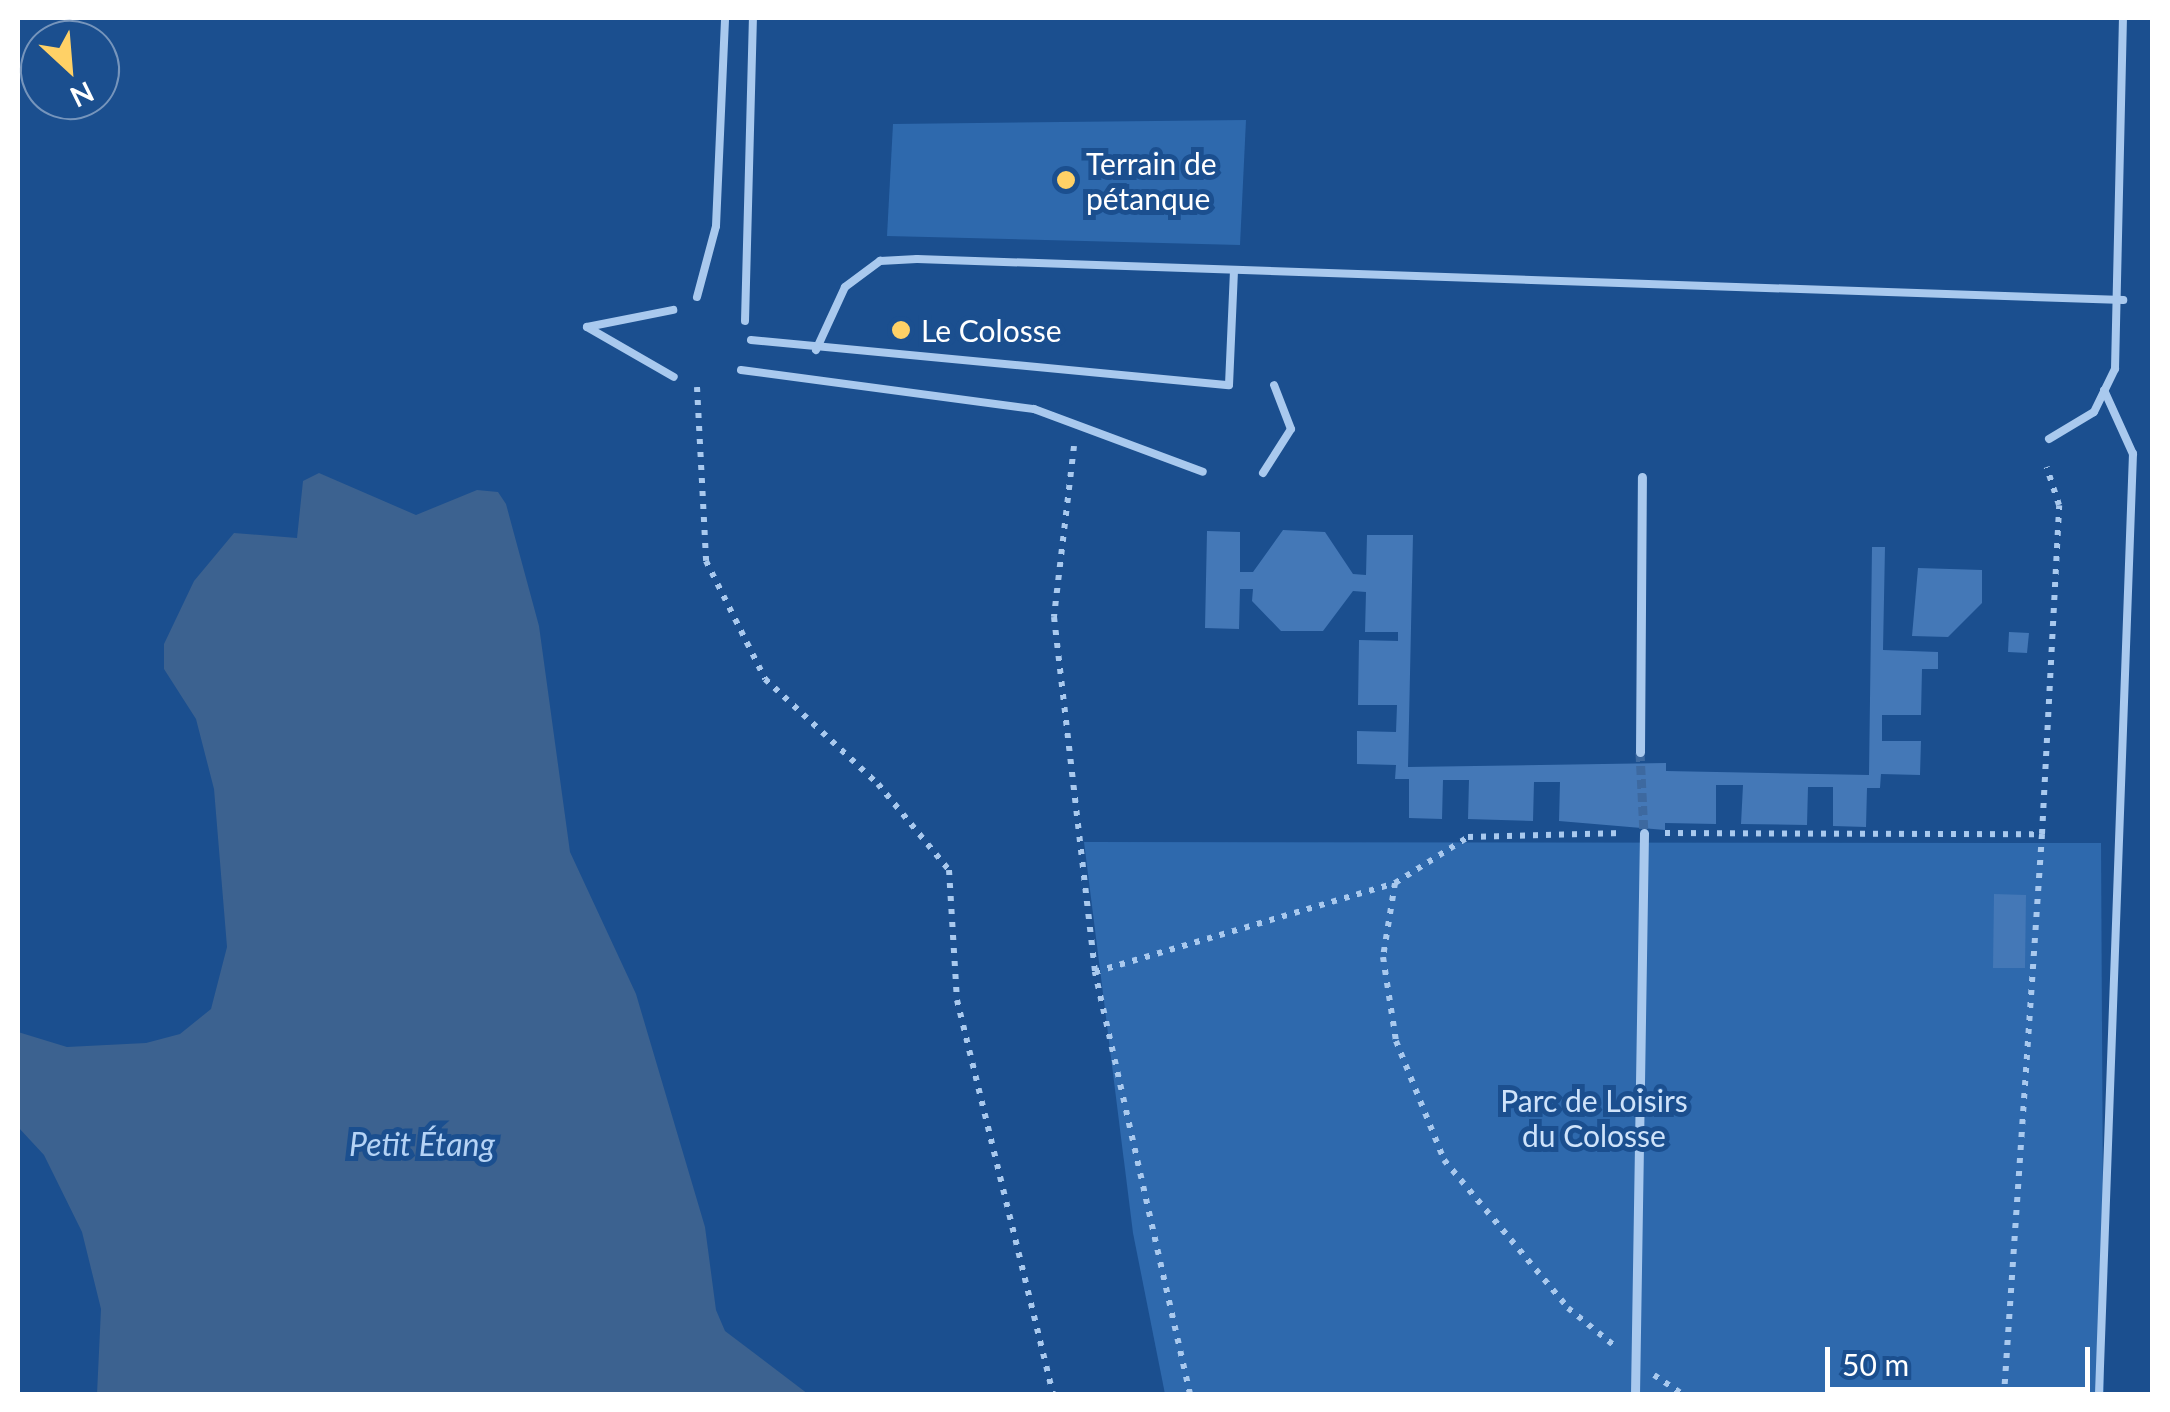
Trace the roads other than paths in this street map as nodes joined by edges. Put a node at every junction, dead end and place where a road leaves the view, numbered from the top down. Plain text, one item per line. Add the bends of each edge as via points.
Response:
1 (726, 18) edge
2 (753, 18) edge
3 (2124, 18) edge
4 (1234, 270) junction
5 (698, 297) dead end
6 (2123, 300) junction
7 (672, 310) dead end
8 (745, 321) dead end
9 (750, 340) dead end
10 (816, 350) junction
11 (741, 370) dead end
12 (674, 377) dead end
13 (1274, 385) dead end
14 (2104, 390) junction
15 (2050, 439) dead end
16 (1204, 472) dead end
17 (1263, 472) dead end
18 (1642, 477) dead end
19 (1640, 752) tunnel mouth
20 (1644, 833) tunnel mouth
21 (1635, 1394) edge
22 (2099, 1394) edge

1 - 5 lane via 716,226
2 - 8 lane
3 - 6 lane
4 - 6 lane
4 - 10 lane via 880,262 844,287
4 - 10 lane via 1229,385
6 - 14 lane
7 - 12 lane via 587,327
9 - 10 lane
11 - 16 lane via 1077,421
13 - 17 lane via 1292,429
14 - 15 lane via 2094,412
14 - 22 lane via 2133,454
18 - 19 street
20 - 21 street

